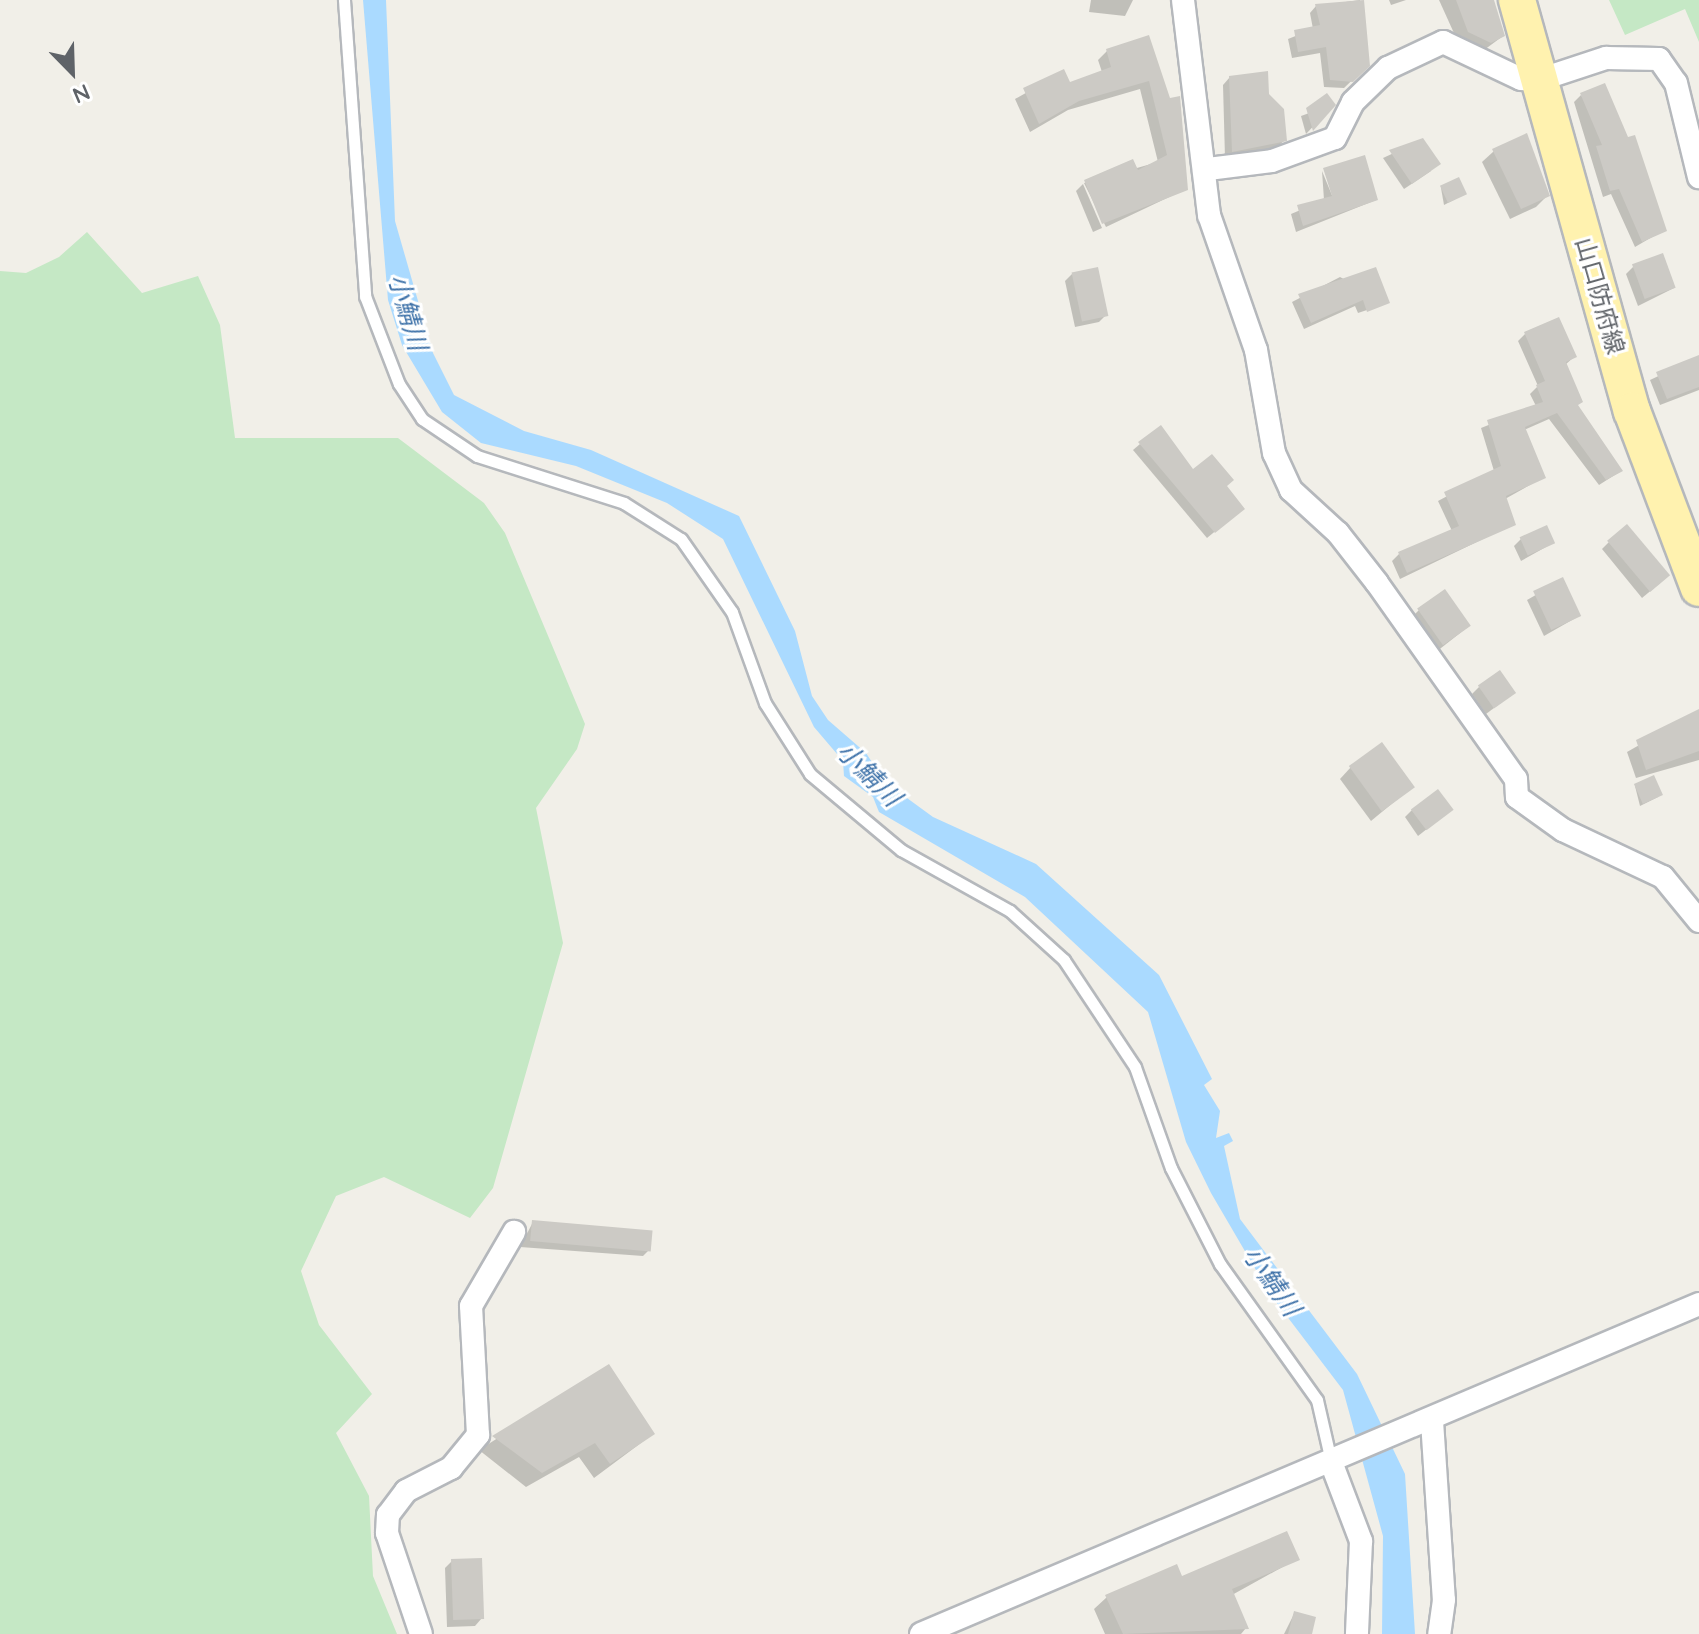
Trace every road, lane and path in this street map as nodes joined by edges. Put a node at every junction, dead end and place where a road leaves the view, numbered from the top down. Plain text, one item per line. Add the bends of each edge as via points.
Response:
1 (344, 0) edge
2 (1183, 0) edge
3 (1517, 0) edge
4 (1539, 80) junction
5 (1208, 169) junction
6 (1699, 177) edge
7 (1699, 588) edge
8 (1699, 921) edge
9 (514, 1232) dead end
10 (1699, 1304) edge
11 (1424, 1424) junction
12 (1338, 1459) junction
13 (421, 1634) edge
14 (921, 1634) edge
15 (1357, 1634) edge
16 (1439, 1634) edge

1 - 12 lane via 365,296 399,384 422,419 477,456 624,503 681,539 732,612 810,774 853,816 1010,911 1064,960 1135,1067 1171,1168 1220,1264 1317,1400
2 - 5 street
3 - 4 main road, 山口防府線
4 - 5 street via 1443,42 1388,68 1353,102 1335,138 1272,161
4 - 6 street via 1606,58 1659,59 1676,83
4 - 7 main road, 山口防府線 via 1632,411
5 - 8 street via 1209,215 1256,350 1274,453 1291,490 1338,533 1377,583 1516,779 1517,797 1563,830 1663,877
9 - 13 street via 471,1306 478,1435 451,1468 406,1491 388,1515 387,1533
10 - 11 street
11 - 12 street
11 - 16 street via 1444,1600
12 - 14 street
12 - 15 street via 1361,1541

